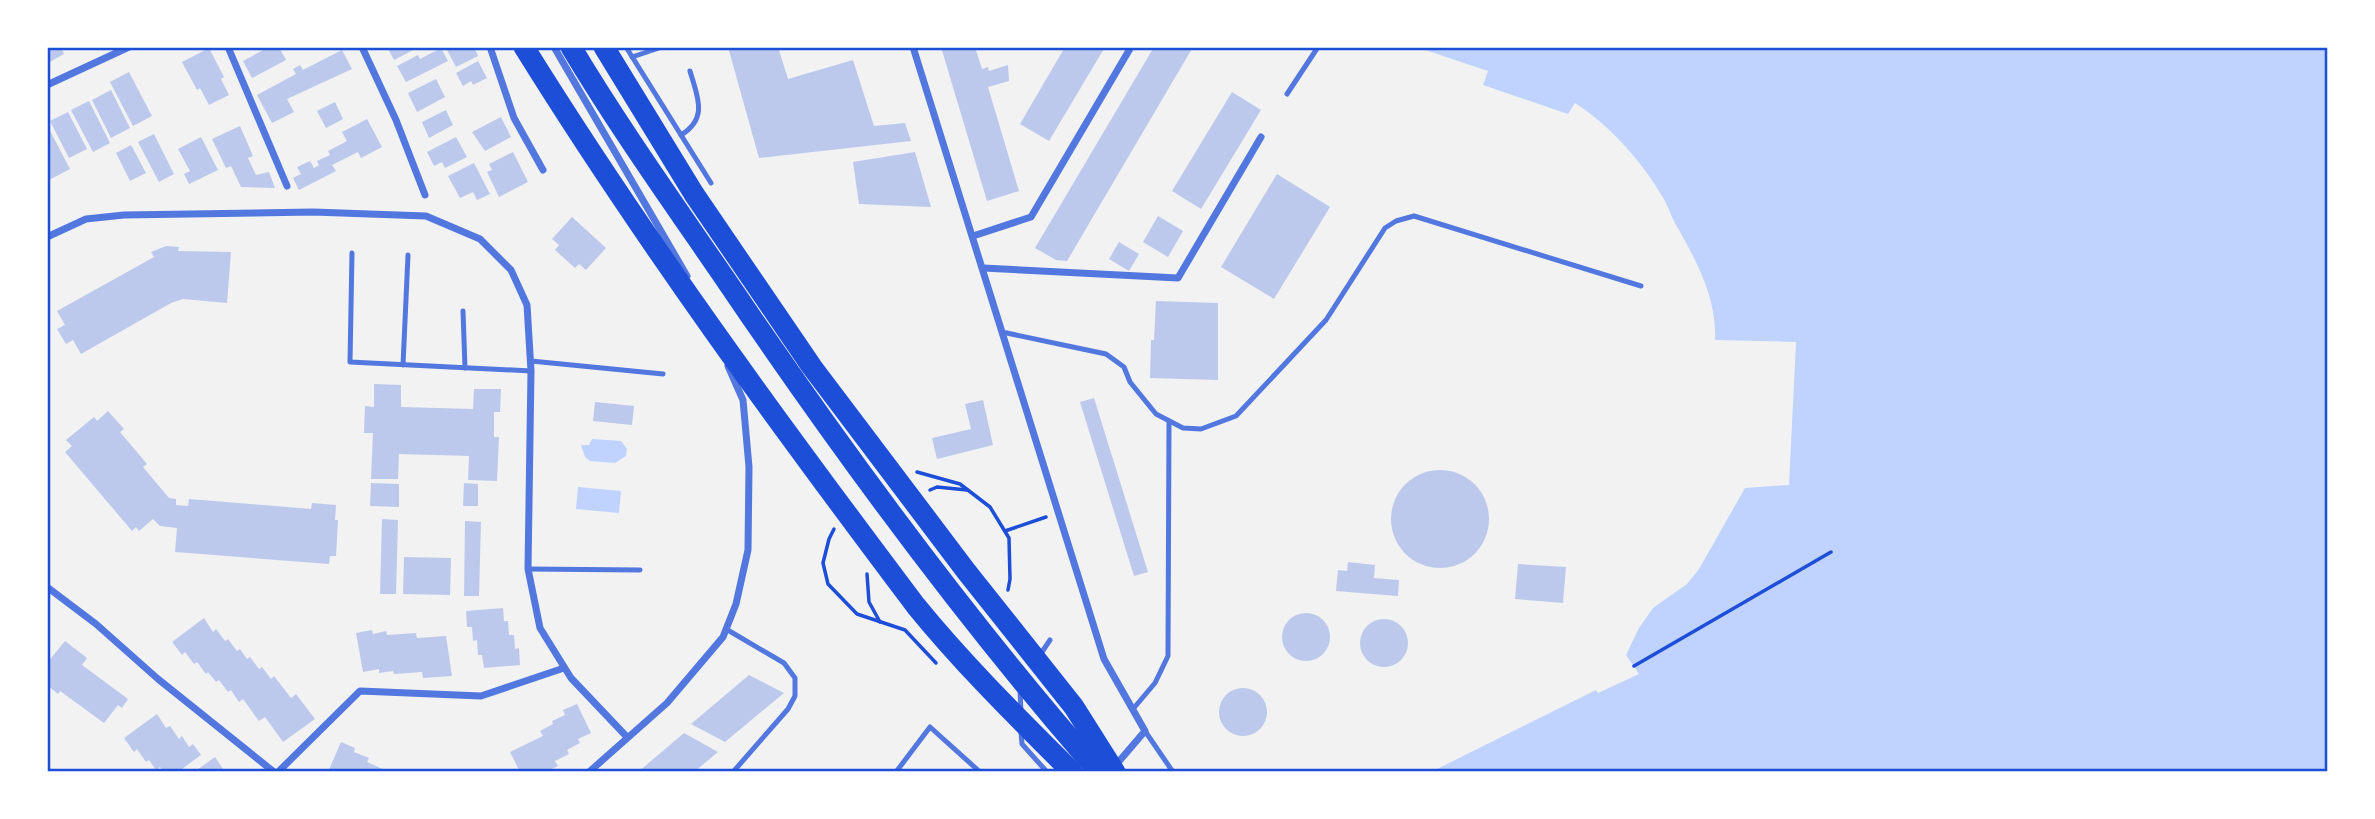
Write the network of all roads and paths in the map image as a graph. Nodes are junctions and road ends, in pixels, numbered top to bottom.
1 (129, 47) edge
2 (228, 47) edge
3 (362, 47) edge
4 (490, 47) edge
5 (524, 47) edge
6 (554, 47) edge
7 (572, 47) edge
8 (662, 47) edge
9 (913, 47) edge
10 (1130, 47) edge
11 (1318, 47) edge
12 (619, 54) edge
13 (690, 71) dead end
14 (47, 85) edge
15 (1287, 94) dead end
16 (681, 135) junction
17 (1262, 137) dead end
18 (542, 170) dead end
19 (711, 183) dead end
20 (287, 186) dead end
21 (425, 195) dead end
22 (973, 236) junction
23 (47, 237) edge
24 (352, 253) dead end
25 (408, 255) dead end
26 (983, 268) junction
27 (1641, 286) dead end
28 (463, 311) dead end
29 (1002, 332) junction
30 (531, 360) junction
31 (403, 365) junction
32 (465, 368) junction
33 (531, 371) junction
34 (663, 374) dead end
35 (1169, 421) junction
36 (1058, 513) junction
37 (1004, 531) dead end
38 (1831, 552) dead end
39 (528, 569) junction
40 (640, 570) dead end
41 (47, 587) edge
42 (726, 629) junction
43 (1050, 640) dead end
44 (1034, 663) dead end
45 (1634, 666) dead end
46 (564, 667) junction
47 (1027, 673) dead end
48 (1133, 709) junction
49 (1145, 731) junction
50 (627, 737) junction
51 (276, 772) edge
52 (589, 772) edge
53 (733, 772) edge
54 (896, 772) edge
55 (980, 772) edge
56 (1047, 772) edge
57 (1072, 772) edge
58 (1099, 772) edge
59 (1109, 772) edge
60 (1115, 772) edge
61 (1173, 772) edge

1 - 14 street
2 - 20 street
3 - 21 street
4 - 18 street
5 - 57 highway
6 - 42 street
7 - 58 highway
8 - 12 lane
9 - 22 street
10 - 22 street
11 - 15 lane
12 - 16 lane
12 - 60 highway
13 - 16 lane
16 - 19 lane
17 - 26 street
22 - 26 street
23 - 30 street
24 - 31 lane
25 - 31 lane
26 - 29 street
27 - 35 lane
28 - 32 lane
29 - 35 lane
29 - 36 street
30 - 33 street
30 - 34 lane
31 - 32 lane
32 - 33 lane
33 - 39 street
35 - 48 lane
36 - 37 path
36 - 48 street
38 - 45 path
39 - 40 lane
39 - 46 street
41 - 51 street
42 - 50 street
42 - 53 lane
43 - 44 lane
46 - 50 street
46 - 51 street
47 - 56 lane
48 - 49 street
49 - 59 street
49 - 61 lane
50 - 52 street
54 - 55 lane

